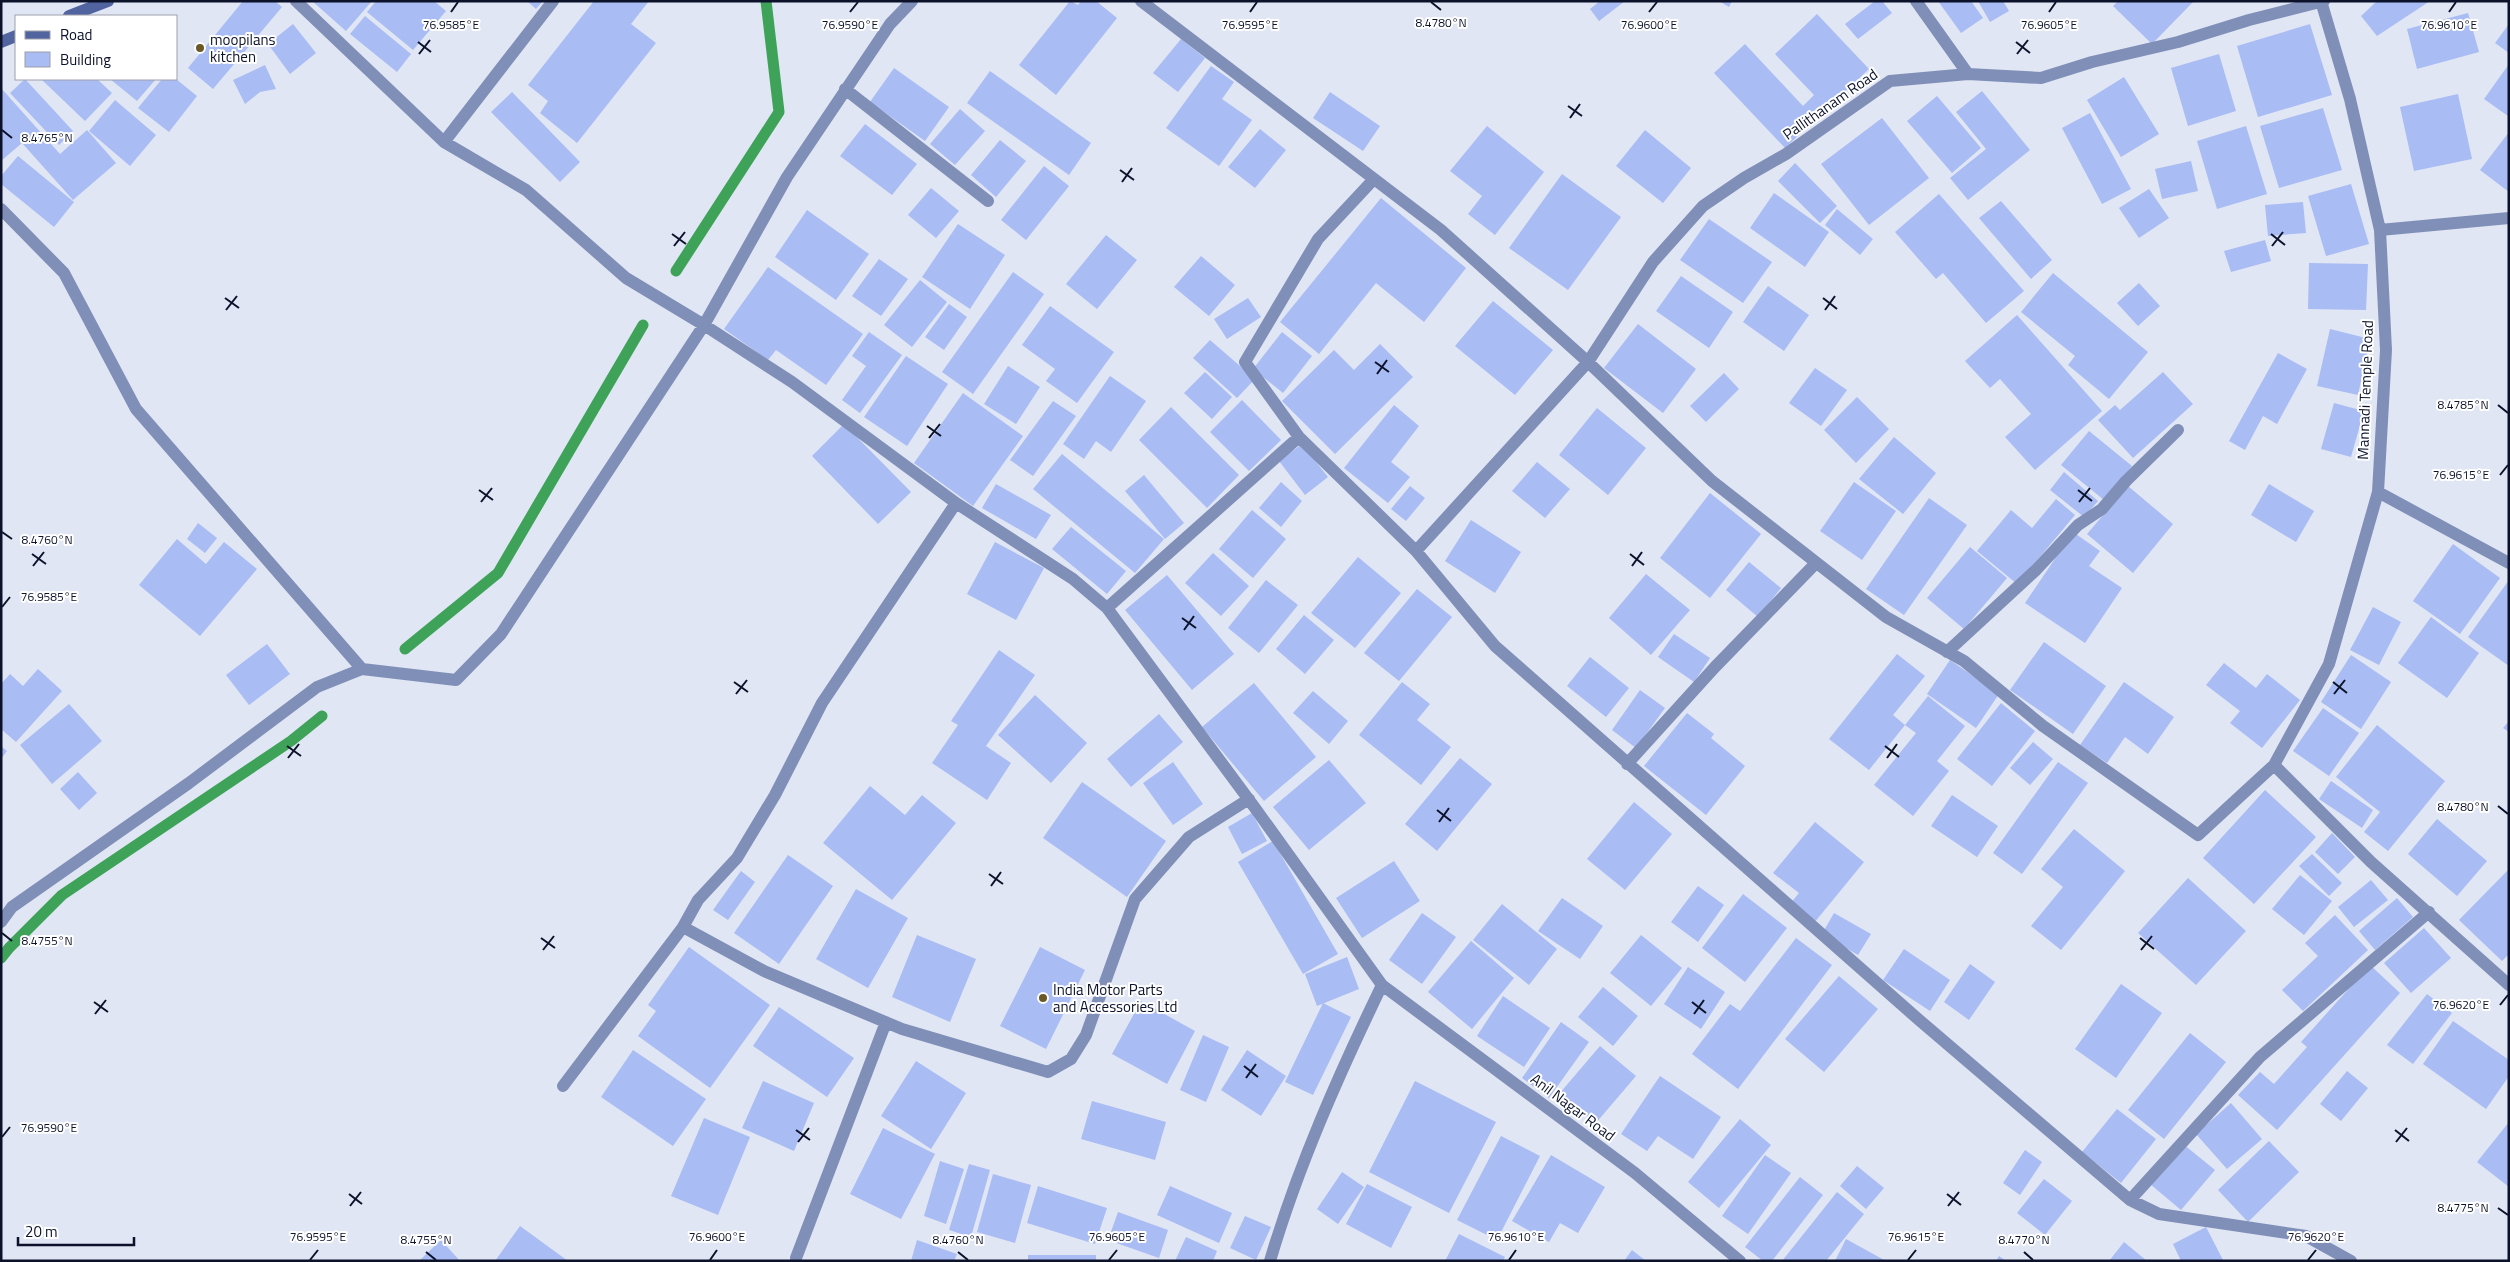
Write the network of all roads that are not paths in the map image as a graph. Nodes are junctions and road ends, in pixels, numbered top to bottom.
1 (108, 1) edge
2 (296, 1) edge
3 (553, 1) edge
4 (912, 1) edge
5 (1141, 1) edge
6 (1916, 1) edge
7 (2322, 2) edge
8 (72, 15) edge
9 (15, 36) edge
10 (1, 42) edge
11 (1968, 74) junction
12 (845, 89) junction
13 (444, 142) junction
14 (1374, 179) junction
15 (988, 201) dead end
16 (1, 209) edge
17 (2509, 218) edge
18 (2380, 230) junction
19 (704, 325) junction
20 (1588, 362) junction
21 (2178, 430) dead end
22 (1299, 437) junction
23 (2378, 492) junction
24 (956, 503) junction
25 (1416, 551) junction
26 (1816, 563) junction
27 (2509, 563) edge
28 (1107, 608) junction
29 (1947, 652) junction
30 (362, 669) junction
31 (1627, 764) junction
32 (2274, 765) junction
33 (1249, 799) junction
34 (2429, 912) junction
35 (1, 922) edge
36 (683, 927) junction
37 (1382, 985) junction
38 (2509, 985) edge
39 (886, 1022) junction
40 (563, 1086) dead end
41 (2130, 1200) junction
42 (796, 1258) dead end
43 (1270, 1261) edge
44 (1740, 1261) edge
45 (2351, 1261) edge

1 - 8 street
2 - 13 street, Anil Nagar Road
3 - 13 street
4 - 12 street
5 - 14 street
6 - 11 street
7 - 11 street, Pallithanam Road
7 - 18 street, Mannadi Temple Road
9 - 10 street
11 - 20 street, Pallithanam Road
12 - 15 street
12 - 19 street
13 - 19 street, Anil Nagar Road
14 - 20 street
14 - 22 street
16 - 30 street
17 - 18 street
18 - 23 street, Mannadi Temple Road
19 - 24 street, Anil Nagar Road
19 - 30 street
20 - 25 street, Pallithanam Road
20 - 26 street
21 - 29 street
22 - 25 street
22 - 28 street
23 - 27 street
23 - 32 street, Mannadi Temple Road
24 - 28 street, Anil Nagar Road
24 - 36 street
25 - 31 street
26 - 29 street
26 - 31 street
28 - 33 street, Anil Nagar Road
29 - 32 street, Mannadi Temple Road
30 - 35 street
31 - 41 street
32 - 34 street
33 - 37 street, Anil Nagar Road
33 - 39 street
34 - 38 street
34 - 41 street
36 - 39 street
36 - 40 street
37 - 43 street
37 - 44 street, Anil Nagar Road
39 - 42 street
41 - 45 street

